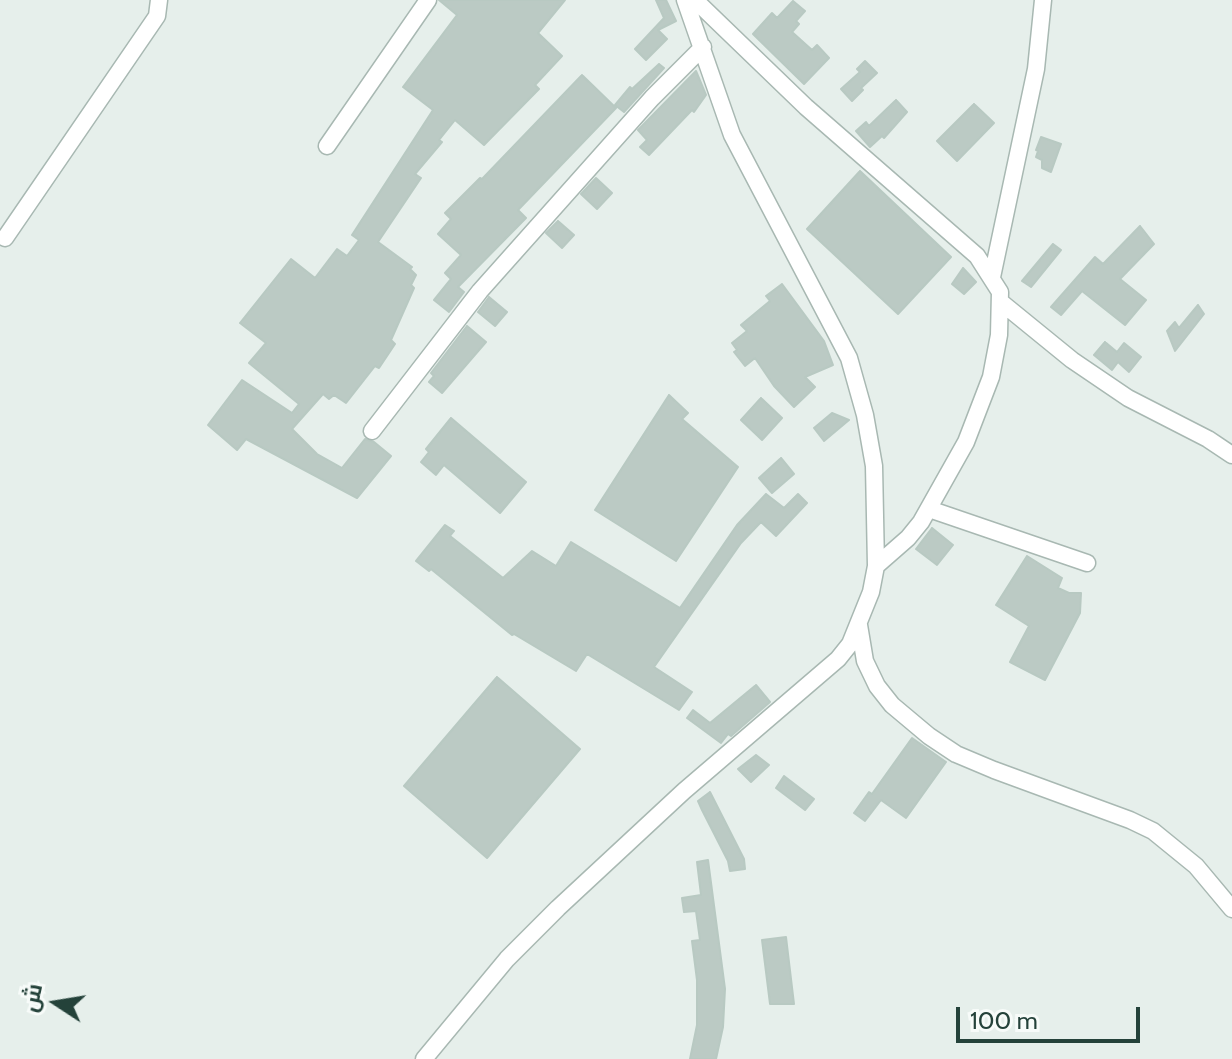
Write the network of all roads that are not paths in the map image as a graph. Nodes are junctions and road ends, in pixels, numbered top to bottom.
1 (159, 0) edge
2 (428, 0) edge
3 (685, 0) edge
4 (695, 0) edge
5 (1043, 0) edge
6 (703, 47) junction
7 (327, 146) dead end
8 (5, 238) dead end
9 (992, 277) junction
10 (1002, 303) junction
11 (372, 431) dead end
12 (1232, 455) edge
13 (929, 509) junction
14 (1087, 563) dead end
15 (876, 566) junction
16 (859, 625) junction
17 (1232, 909) edge
18 (424, 1059) edge

1 - 8 street
2 - 7 street
3 - 6 street
4 - 9 street
5 - 9 street
6 - 11 street
6 - 15 street
9 - 10 street
10 - 12 street
10 - 13 street
13 - 14 street
13 - 15 street
15 - 16 street
16 - 17 street
16 - 18 street

